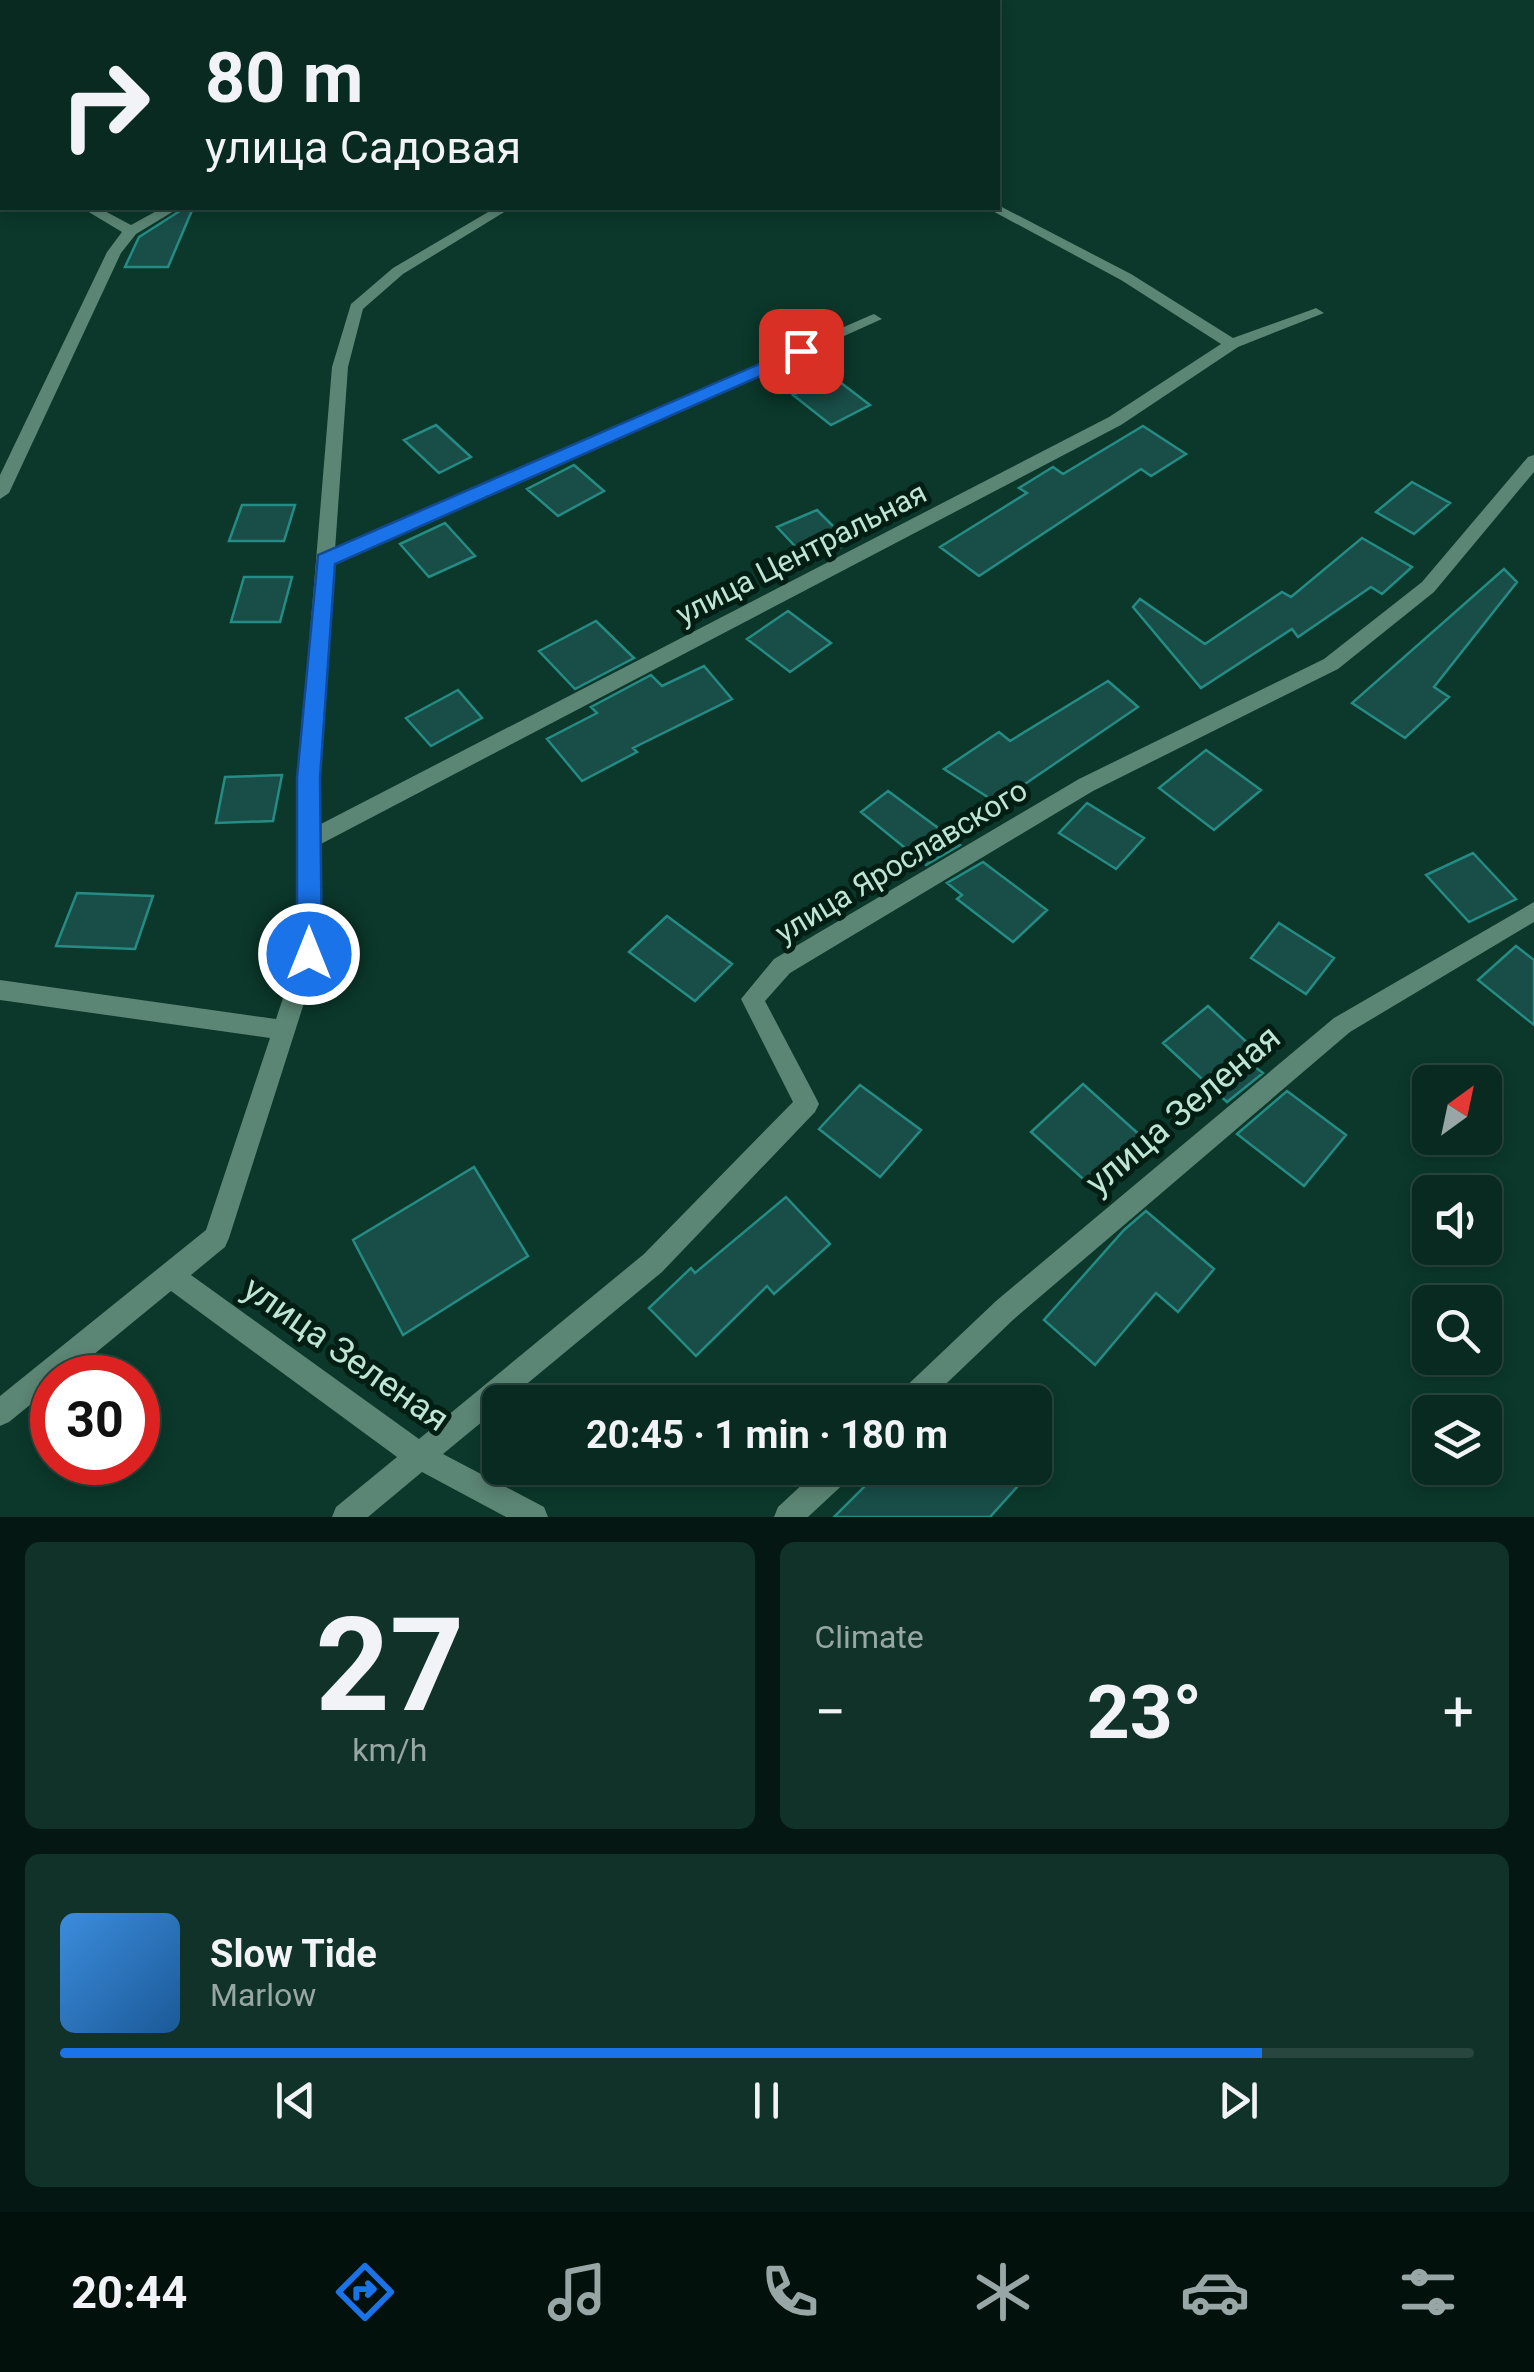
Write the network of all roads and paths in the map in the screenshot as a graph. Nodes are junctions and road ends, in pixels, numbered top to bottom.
1 (92, 210) edge
2 (168, 210) edge
3 (501, 210) edge
4 (998, 210) edge
5 (131, 231) junction
6 (1316, 313) dead end
7 (874, 319) dead end
8 (1232, 344) junction
9 (1534, 461) edge
10 (0, 493) edge
11 (326, 560) junction
12 (309, 840) junction
13 (1534, 911) edge
14 (0, 990) edge
15 (284, 1030) junction
16 (170, 1275) junction
17 (926, 1385) edge
18 (0, 1414) edge
19 (420, 1456) junction
20 (822, 1485) edge
21 (346, 1517) edge
22 (534, 1517) edge
23 (788, 1517) edge

1 - 5 street
2 - 5 street
3 - 11 street
4 - 8 street
5 - 10 street
6 - 8 street, улица Центральная
7 - 11 street
8 - 12 street, улица Центральная
9 - 19 street, улица Ярославского
11 - 12 street
12 - 15 street
13 - 17 street, улица Зеленая
14 - 15 street
15 - 16 street
16 - 18 street
16 - 19 street, улица Зеленая
19 - 21 street, улица Ярославского
19 - 22 street, улица Зеленая
20 - 23 street

